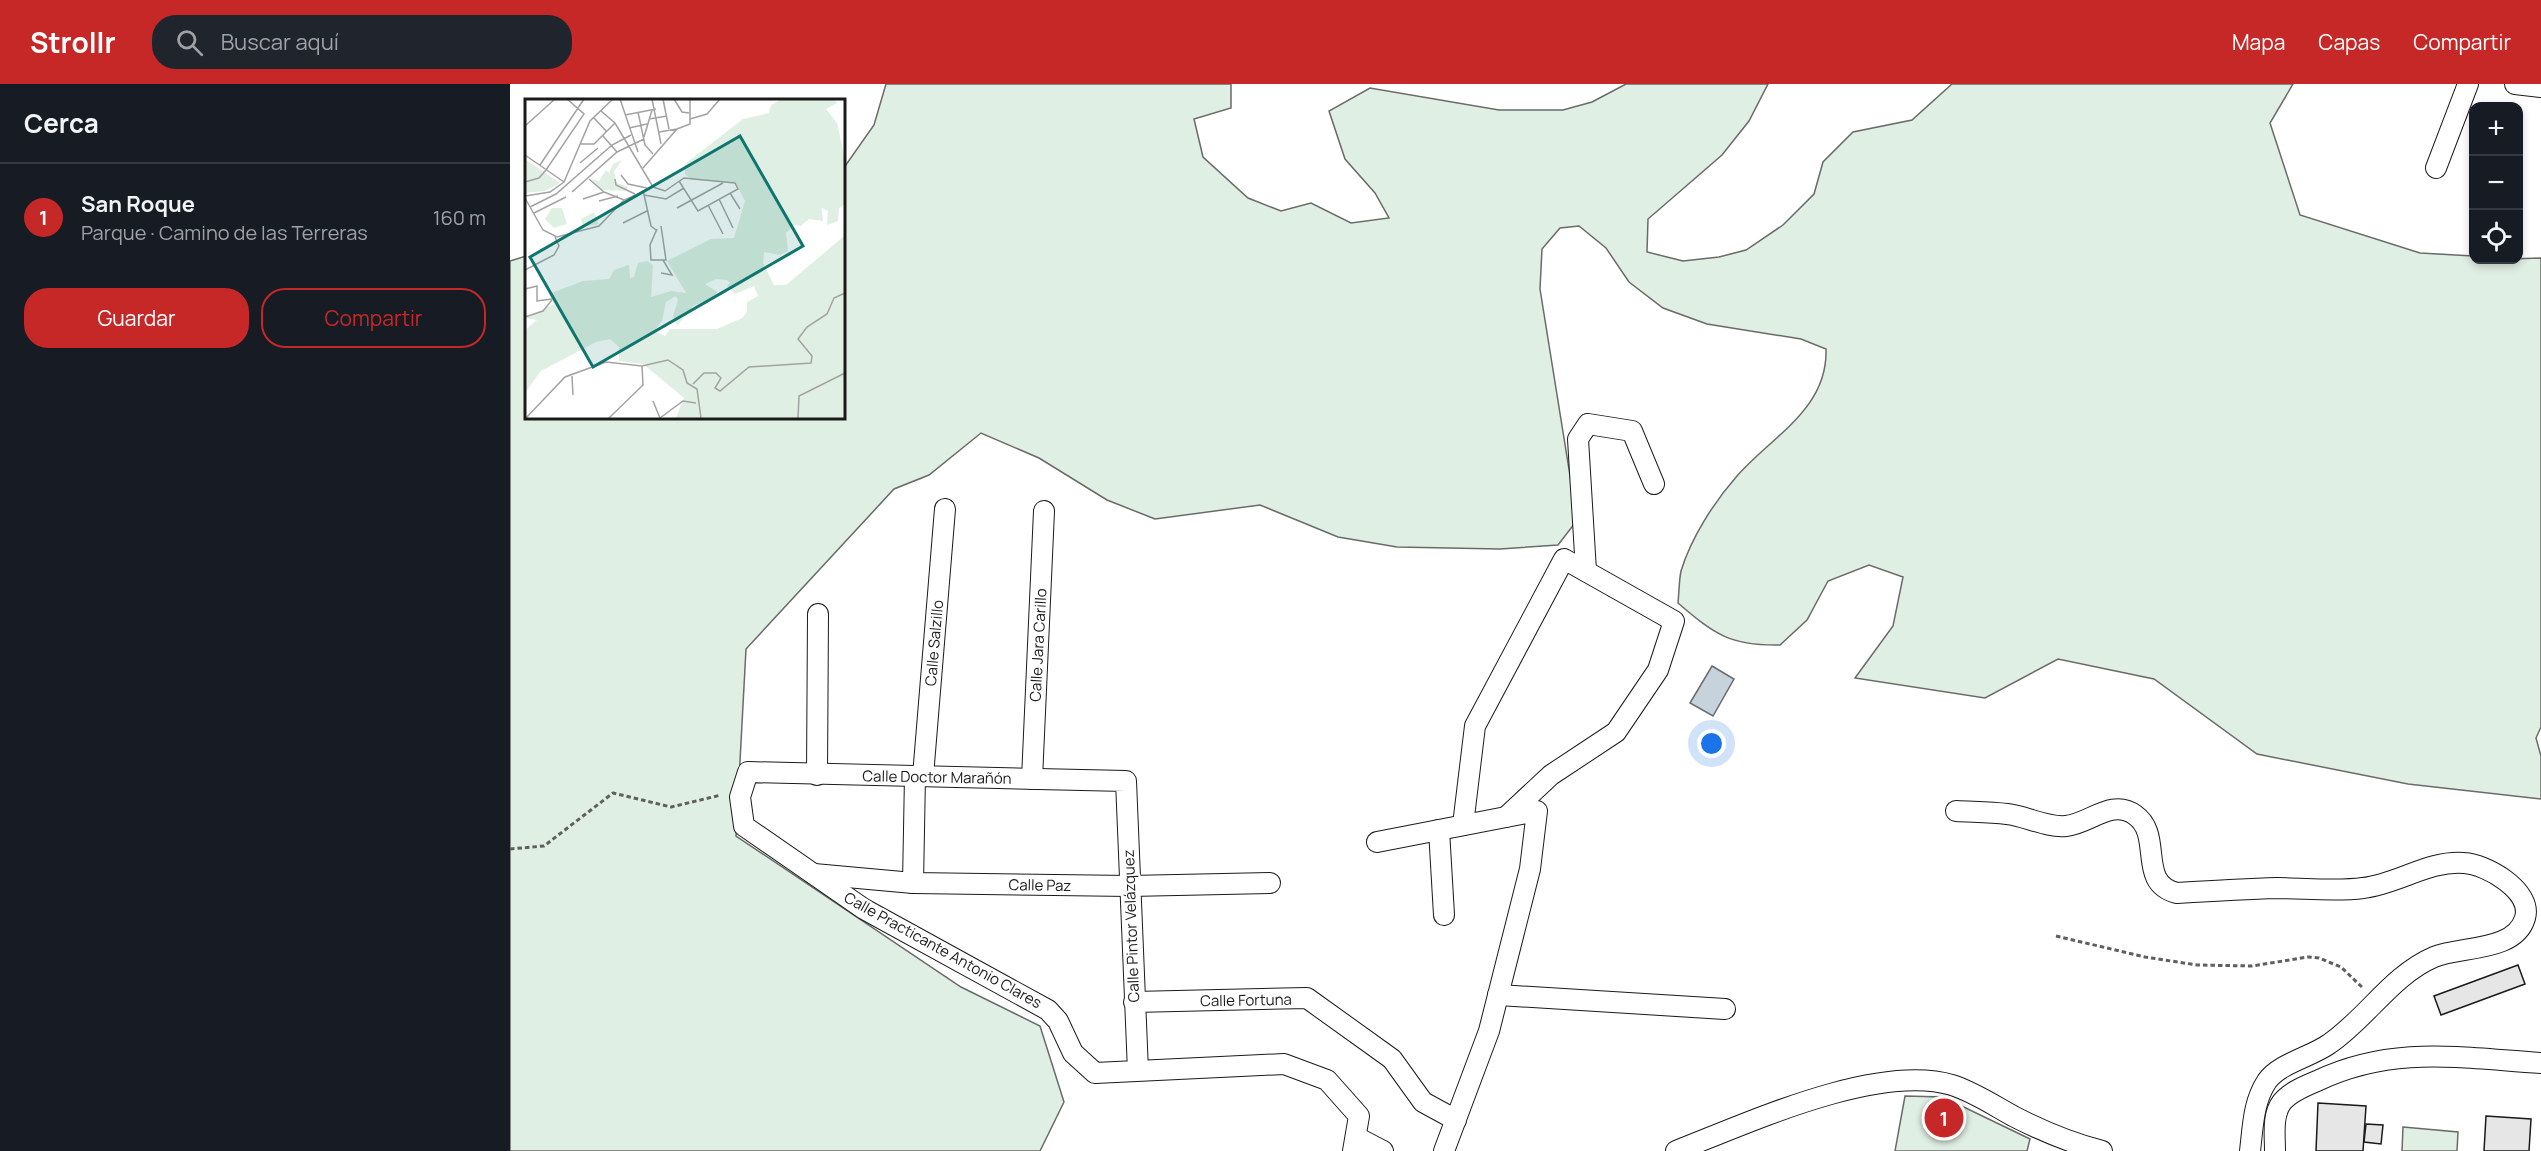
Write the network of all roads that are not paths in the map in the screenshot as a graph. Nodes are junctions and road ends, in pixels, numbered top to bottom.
1 (2468, 84) edge
2 (2515, 84) edge
3 (2541, 87) edge
4 (2436, 168) dead end
5 (1654, 484) dead end
6 (945, 509) dead end
7 (1044, 510) dead end
8 (1586, 571) junction
9 (818, 614) dead end
10 (748, 772) joint
11 (817, 775) junction
12 (919, 776) junction
13 (1032, 779) junction
14 (1126, 781) joint
15 (1956, 811) dead end
16 (1506, 817) junction
17 (1463, 825) junction
18 (1439, 830) junction
19 (1377, 842) dead end
20 (812, 873) junction
21 (914, 883) junction
22 (1270, 883) dead end
23 (1130, 886) junction
24 (1444, 915) dead end
25 (1498, 995) junction
26 (1134, 1002) junction
27 (1725, 1009) dead end
28 (2541, 1063) edge
29 (1138, 1071) junction
30 (1456, 1120) junction
31 (1354, 1144) edge
32 (1383, 1151) edge
33 (1444, 1151) edge
34 (1676, 1151) edge
35 (2102, 1151) edge
36 (2250, 1151) edge
37 (2275, 1151) edge

1 - 4 street
2 - 3 street
5 - 8 street
6 - 12 street, Calle Salzillo
7 - 13 street, Calle Jara Carillo
8 - 16 street
8 - 17 street
9 - 11 street
10 - 11 street, Calle Doctor Marañón
10 - 20 street, Calle Practicante Antonio Clares
11 - 12 street, Calle Doctor Marañón
12 - 13 street, Calle Doctor Marañón
12 - 21 street, Calle Salzillo
13 - 14 street, Calle Doctor Marañón
14 - 23 street, Calle Pintor Velázquez
15 - 36 street
16 - 17 street
16 - 25 street
17 - 18 street
18 - 19 street
18 - 24 street
20 - 21 street, Calle Paz
20 - 29 street, Calle Practicante Antonio Clares
21 - 23 street, Calle Paz
22 - 23 street, Calle Paz
23 - 26 street, Calle Pintor Velázquez
25 - 27 street
25 - 30 street
26 - 29 street, Calle Pintor Velázquez
26 - 30 street, Calle Fortuna
28 - 37 street
29 - 31 street, Calle Practicante Antonio Clares
30 - 33 street
31 - 32 street
34 - 35 street

